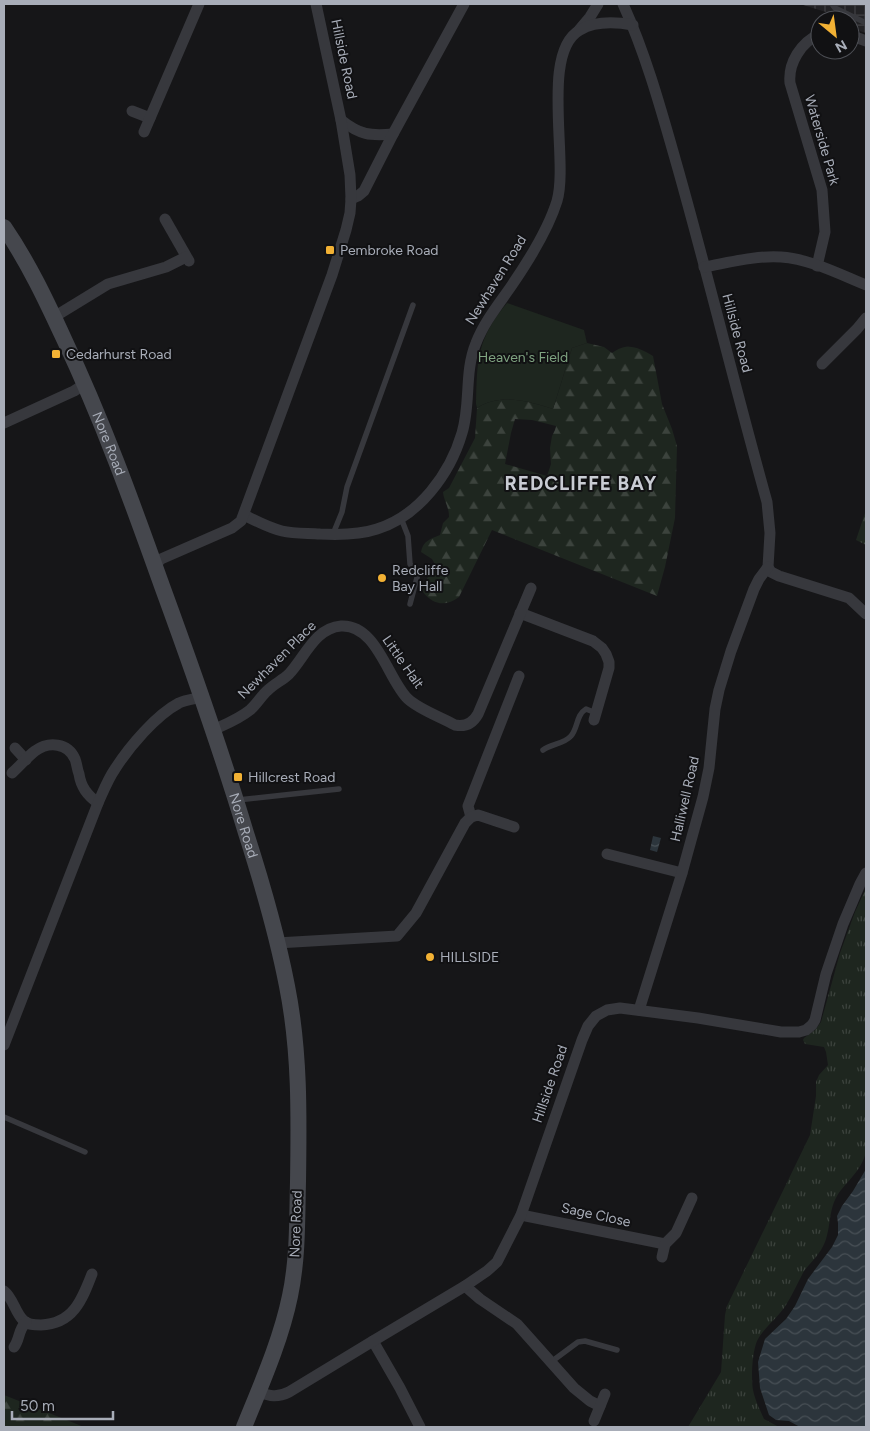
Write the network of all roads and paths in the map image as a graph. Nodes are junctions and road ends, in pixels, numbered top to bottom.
1 (200, 4) edge
2 (316, 4) edge
3 (464, 4) edge
4 (598, 4) edge
5 (623, 4) edge
6 (832, 4) edge
7 (866, 23) edge
8 (633, 25) junction
9 (579, 30) junction
10 (810, 40) edge
11 (132, 111) dead end
12 (150, 118) junction
13 (342, 120) junction
14 (144, 132) dead end
15 (393, 134) junction
16 (352, 199) junction
17 (165, 219) dead end
18 (4, 227) edge
19 (817, 266) junction
20 (704, 267) junction
21 (866, 285) edge
22 (413, 305) dead end
23 (54, 317) junction
24 (866, 318) edge
25 (823, 347) dead end
26 (832, 354) junction
27 (822, 364) dead end
28 (85, 384) junction
29 (4, 423) edge
30 (244, 515) junction
31 (401, 518) junction
32 (333, 535) junction
33 (155, 565) junction
34 (768, 567) junction
35 (531, 588) dead end
36 (410, 604) dead end
37 (520, 613) junction
38 (866, 614) edge
39 (337, 627) joint
40 (519, 676) dead end
41 (202, 697) junction
42 (599, 712) joint
43 (213, 730) junction
44 (15, 748) dead end
45 (543, 750) dead end
46 (26, 760) junction
47 (12, 773) dead end
48 (339, 789) dead end
49 (236, 801) junction
50 (98, 803) junction
51 (471, 816) junction
52 (514, 827) dead end
53 (607, 854) dead end
54 (866, 873) edge
55 (682, 874) junction
56 (277, 943) junction
57 (639, 1010) junction
58 (4, 1045) edge
59 (4, 1117) edge
60 (85, 1152) dead end
61 (692, 1198) dead end
62 (521, 1215) junction
63 (665, 1244) junction
64 (662, 1257) dead end
65 (92, 1274) dead end
66 (465, 1286) junction
67 (4, 1291) edge
68 (26, 1322) junction
69 (373, 1340) junction
70 (14, 1347) dead end
71 (617, 1350) dead end
72 (550, 1362) junction
73 (258, 1392) junction
74 (605, 1394) dead end
75 (600, 1406) junction
76 (594, 1421) dead end
77 (244, 1427) edge
78 (420, 1427) edge

1 - 12 street
2 - 13 street, Hillside Road
3 - 15 street
4 - 9 street, Newhaven Road
5 - 8 street, Hillside Road
6 - 7 lane
8 - 9 street
8 - 20 street, Hillside Road
9 - 31 street, Newhaven Road
10 - 19 street, Waterside Park
11 - 12 street
12 - 14 street
13 - 15 street, Hillside Road
13 - 16 street, Hillside Road
15 - 16 street
16 - 30 street
17 - 23 street
18 - 23 street, Nore Road
19 - 20 street
19 - 21 street
20 - 34 street, Hillside Road
22 - 32 lane
23 - 28 street, Nore Road
24 - 26 street
25 - 26 street
26 - 27 street
28 - 29 street
28 - 33 street, Nore Road
30 - 32 street, Newhaven Road
30 - 33 street
31 - 32 street, Newhaven Road
31 - 36 lane
33 - 41 street, Nore Road
34 - 38 street
34 - 55 street, Halliwell Road
35 - 37 street, Little Halt
37 - 39 street, Little Halt
37 - 42 street
39 - 43 street, Newhaven Place
40 - 51 street
41 - 43 street, Nore Road
41 - 50 street
42 - 45 lane
43 - 49 street, Nore Road
44 - 46 street
46 - 47 street
46 - 50 street
48 - 49 lane
49 - 56 street, Nore Road
50 - 58 street
51 - 52 street
51 - 56 street
53 - 55 street
54 - 57 street, Hillside Road
55 - 57 street, Halliwell Road
56 - 73 street, Nore Road
57 - 62 street, Hillside Road
59 - 60 lane
61 - 63 street
62 - 63 street, Sage Close
62 - 66 street, Hillside Road
63 - 64 street
65 - 68 street
66 - 69 street, Hillside Road
66 - 72 street
67 - 68 street
68 - 70 street
69 - 73 street, Hillside Road
69 - 78 street
71 - 72 lane
72 - 75 street
73 - 77 street, Nore Road
74 - 75 street
75 - 76 street

